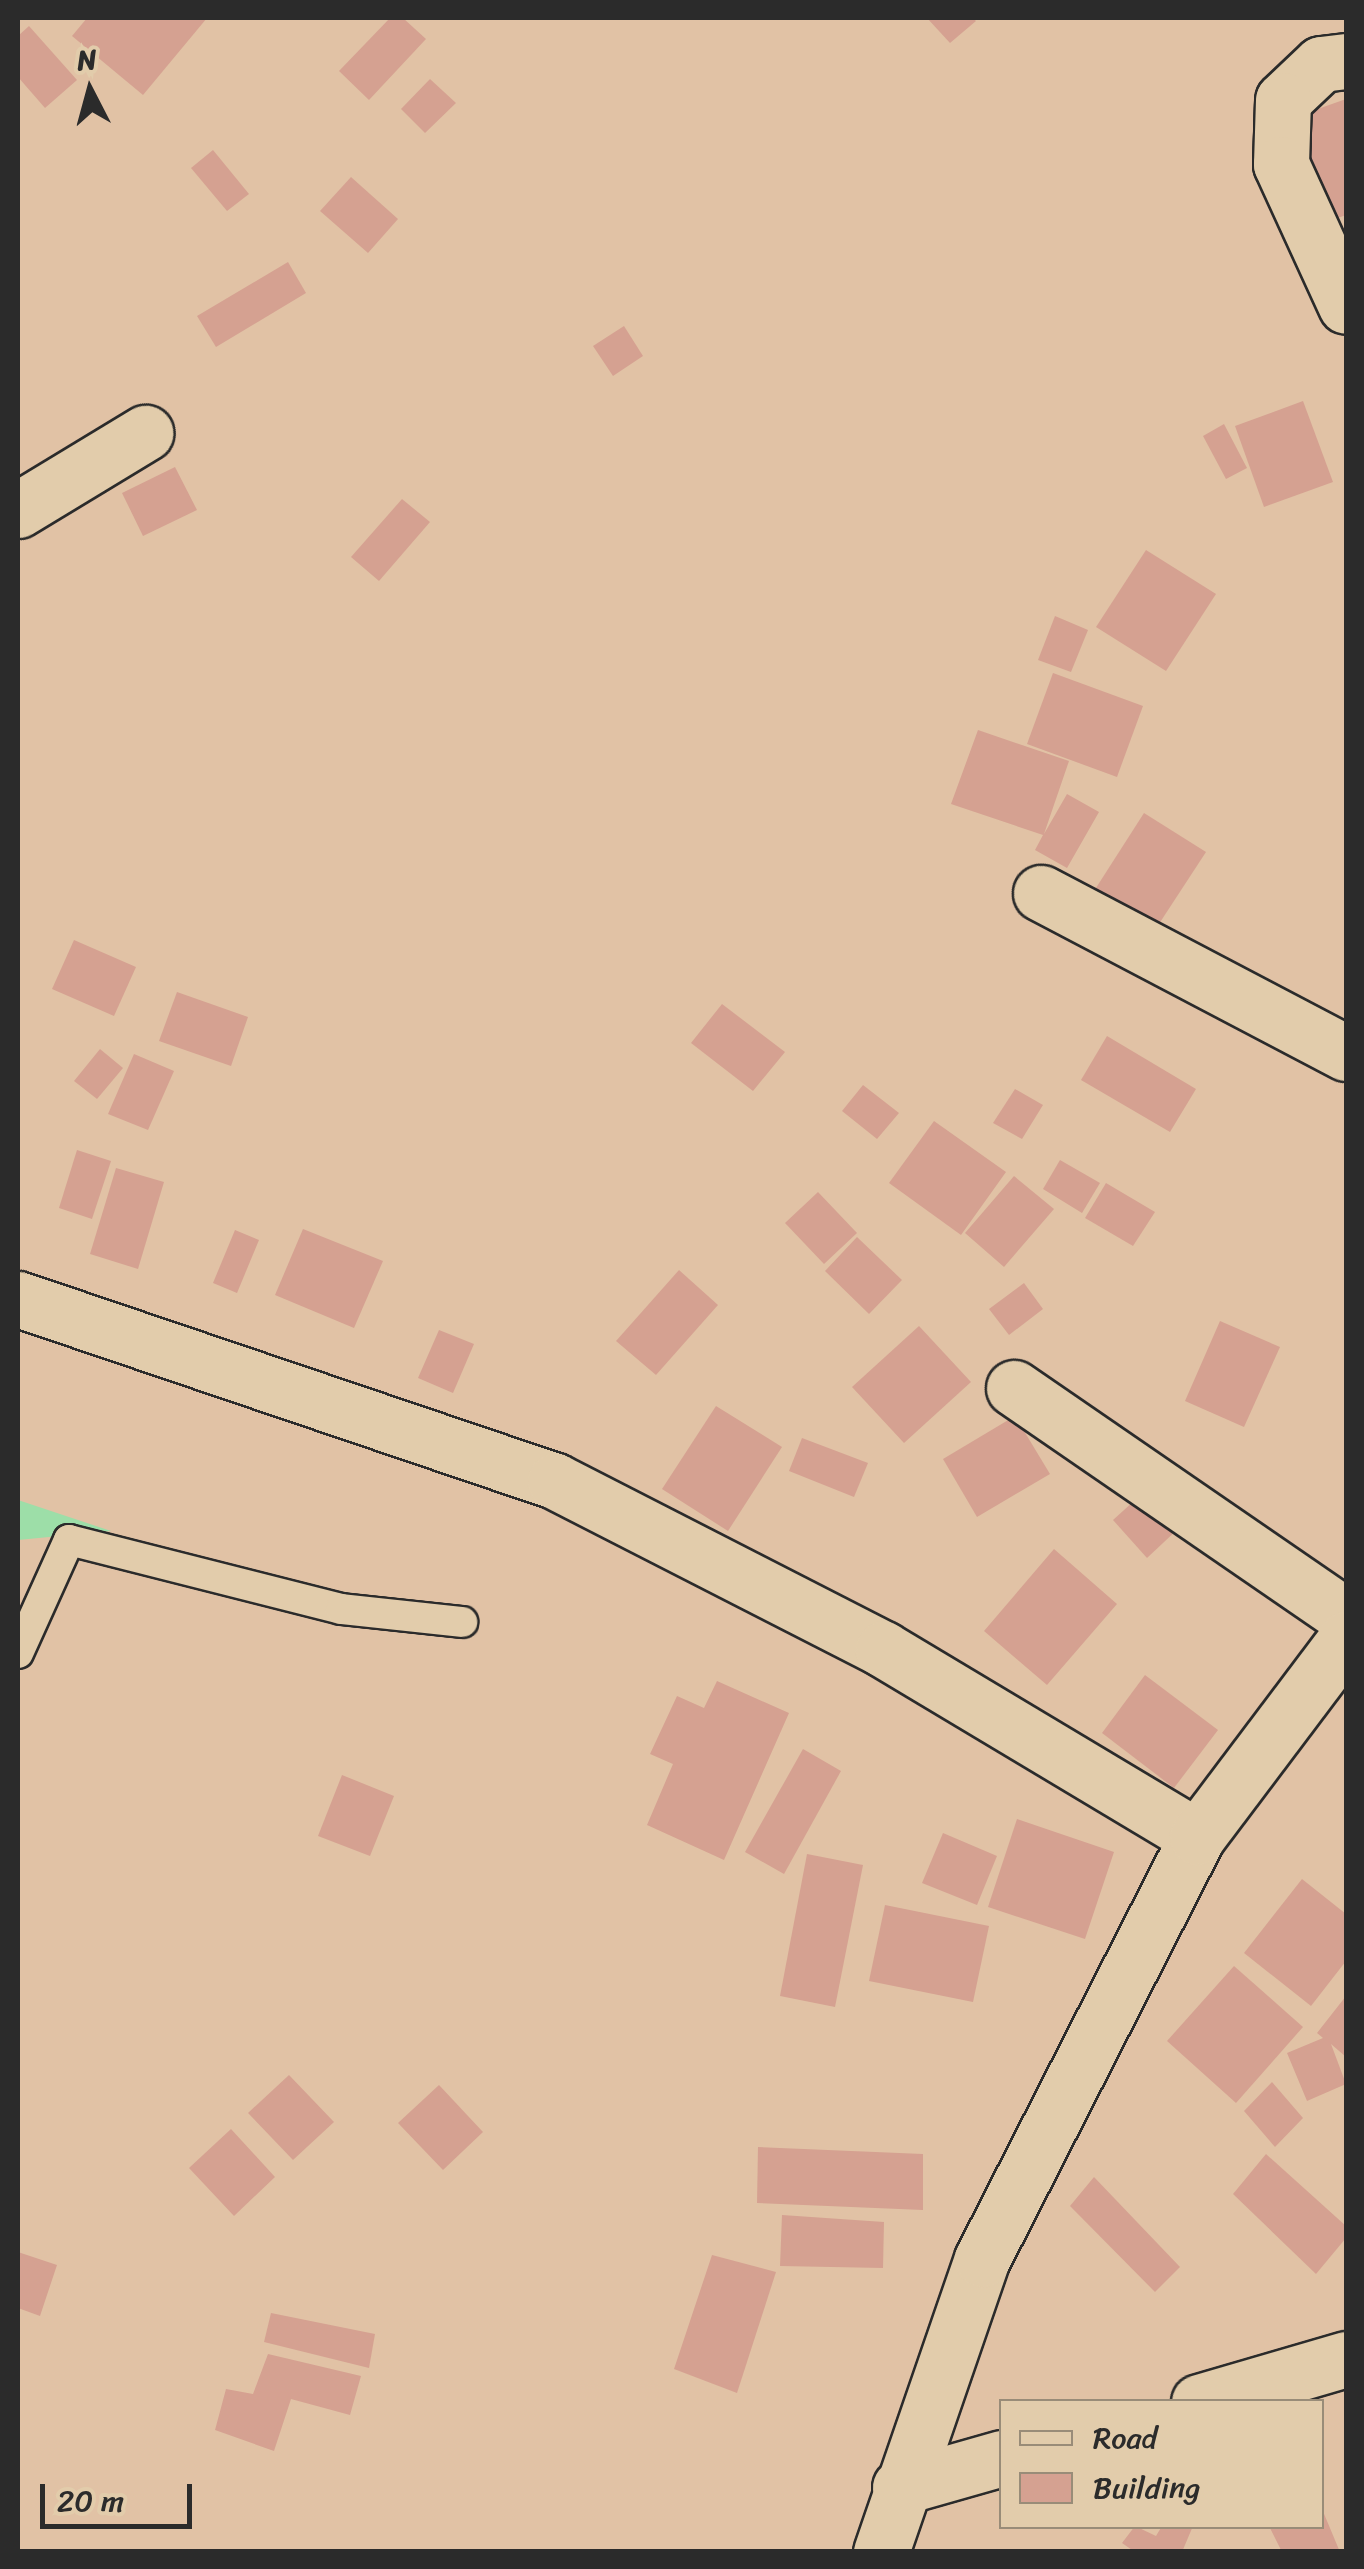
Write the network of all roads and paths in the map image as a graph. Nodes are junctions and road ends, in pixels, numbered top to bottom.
1 (1346, 61) edge
2 (1346, 306) edge
3 (146, 433) dead end
4 (18, 510) edge
5 (1041, 894) dead end
6 (1346, 1053) edge
7 (18, 1298) edge
8 (1014, 1388) dead end
9 (1346, 1616) edge
10 (462, 1622) dead end
11 (1346, 1639) edge
12 (18, 1653) edge
13 (1197, 1837) junction
14 (1346, 2360) edge
15 (1210, 2399) edge
16 (999, 2459) edge
17 (900, 2487) junction
18 (882, 2552) edge

1 - 2 street
3 - 4 street
5 - 6 street
7 - 13 street
8 - 9 street
10 - 12 lane
11 - 13 street
13 - 17 street
14 - 15 street
16 - 17 street
17 - 18 street

